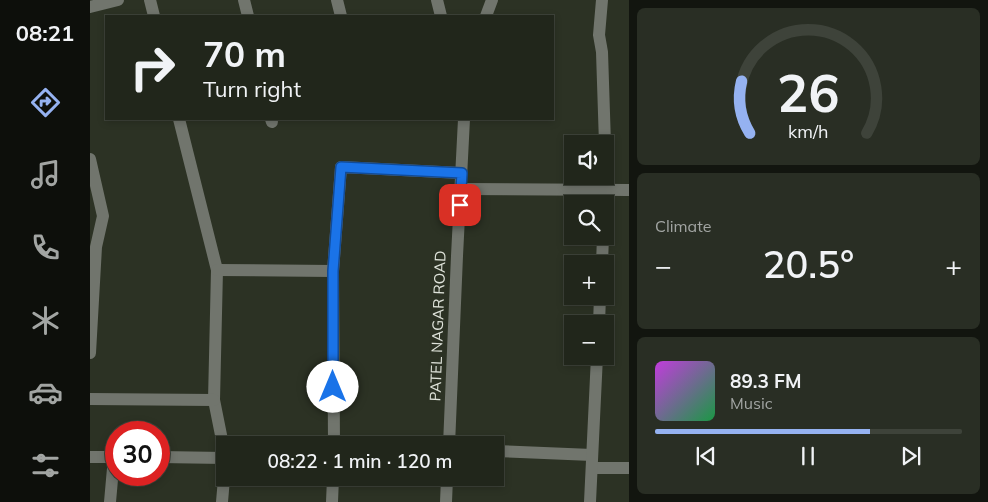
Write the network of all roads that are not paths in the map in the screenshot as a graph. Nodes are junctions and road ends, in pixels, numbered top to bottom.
1 (118, 0) edge
2 (150, 0) edge
3 (244, 0) edge
4 (337, 0) edge
5 (437, 0) edge
6 (492, 0) edge
7 (602, 0) edge
8 (90, 7) edge
9 (154, 15) edge
10 (248, 15) edge
11 (341, 15) edge
12 (441, 15) edge
13 (486, 15) edge
14 (179, 120) edge
15 (464, 120) edge
16 (605, 135) edge
17 (90, 158) edge
18 (462, 173) junction
19 (606, 185) edge
20 (461, 188) junction
21 (606, 189) junction
22 (629, 190) edge
23 (606, 195) edge
24 (217, 270) junction
25 (333, 271) junction
26 (90, 353) edge
27 (597, 365) edge
28 (90, 399) edge
29 (214, 400) junction
30 (221, 436) edge
31 (334, 436) edge
32 (449, 436) edge
33 (504, 451) edge
34 (592, 454) junction
35 (216, 456) edge
36 (90, 457) edge
37 (105, 457) edge
38 (170, 458) edge
39 (592, 468) junction
40 (629, 468) edge
41 (112, 486) edge
42 (223, 486) edge
43 (333, 486) edge
44 (447, 486) edge
45 (110, 502) edge
46 (222, 502) edge
47 (332, 502) edge
48 (446, 502) edge
49 (590, 502) edge

1 - 8 street
2 - 9 street
3 - 10 street
4 - 11 street
5 - 12 street
6 - 13 street
7 - 16 street
14 - 24 street
15 - 18 street, PATEL NAGAR ROAD
17 - 26 street
18 - 20 street, PATEL NAGAR ROAD
18 - 25 street
19 - 21 street
20 - 21 street
20 - 32 street, PATEL NAGAR ROAD
21 - 22 street
21 - 23 street
24 - 25 street
24 - 29 street
25 - 31 street
27 - 34 street
28 - 29 street
29 - 30 street
33 - 34 street
34 - 39 street
35 - 38 street
36 - 37 street
39 - 40 street
39 - 49 street
41 - 45 street
42 - 46 street
43 - 47 street
44 - 48 street

